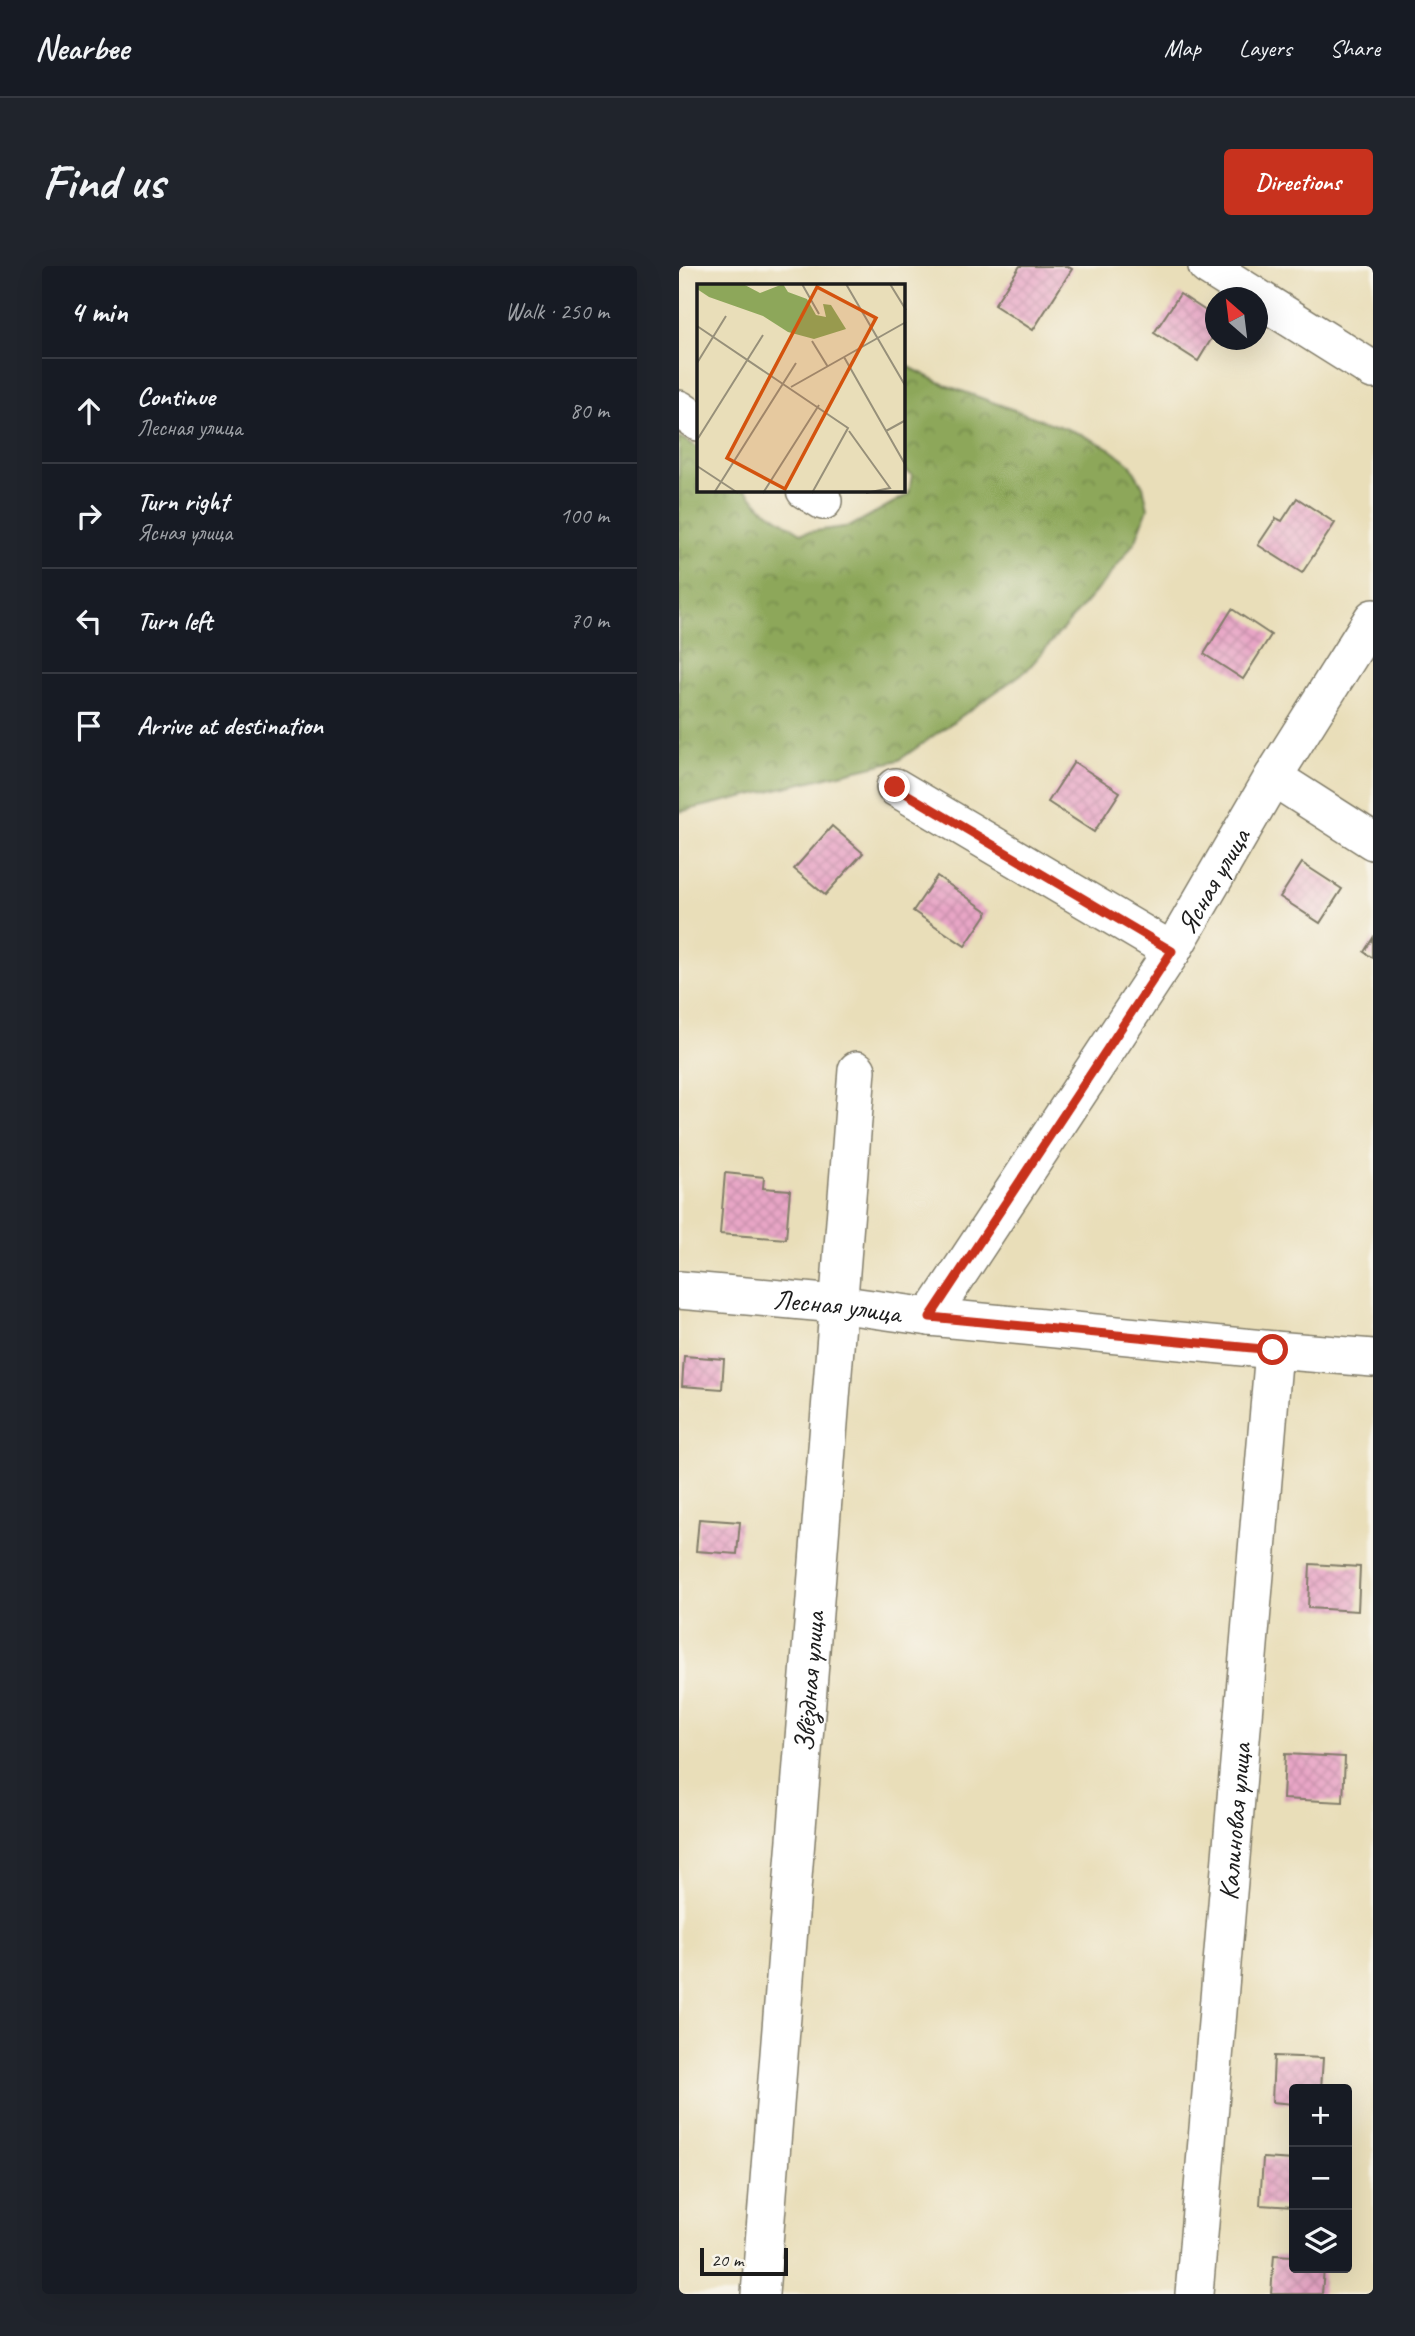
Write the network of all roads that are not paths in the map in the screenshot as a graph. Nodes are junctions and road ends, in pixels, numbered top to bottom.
1 (1207, 266) edge
2 (1373, 370) edge
3 (679, 410) edge
4 (697, 421) edge
5 (1373, 618) edge
6 (1273, 777) junction
7 (895, 787) dead end
8 (1373, 841) edge
9 (1172, 951) junction
10 (857, 1070) dead end
11 (679, 1290) edge
12 (837, 1304) junction
13 (930, 1317) junction
14 (1273, 1350) junction
15 (1373, 1358) edge
16 (760, 2294) edge
17 (1194, 2294) edge

1 - 2 street
3 - 4 street
5 - 6 street, Ясная улица
6 - 8 street
6 - 9 street, Ясная улица
7 - 9 street
9 - 13 street, Ясная улица
10 - 12 street, Звёздная улица
11 - 12 street, Лесная улица
12 - 13 street, Лесная улица
12 - 16 street, Звёздная улица
13 - 14 street, Лесная улица
14 - 15 street, Лесная улица
14 - 17 street, Калиновая улица

